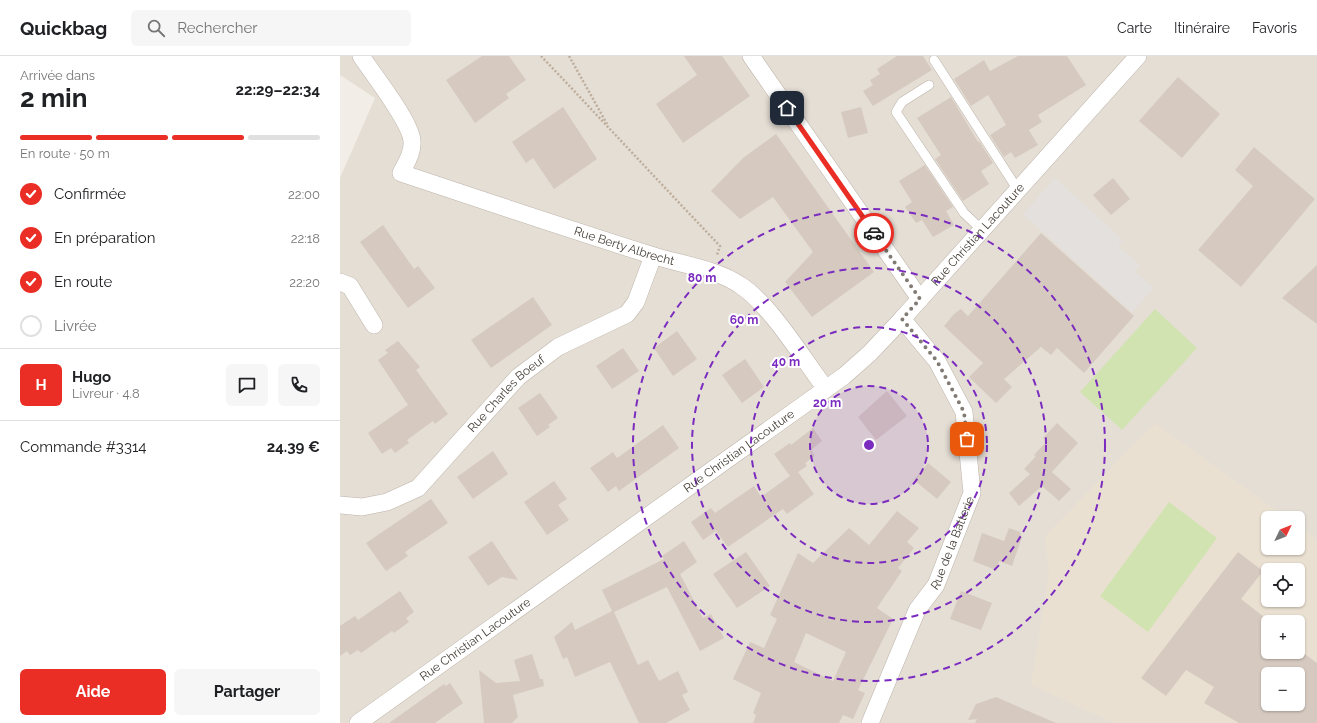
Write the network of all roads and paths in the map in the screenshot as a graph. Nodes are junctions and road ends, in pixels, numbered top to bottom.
1 (361, 56) edge
2 (541, 56) edge
3 (569, 56) edge
4 (751, 56) edge
5 (1138, 56) edge
6 (934, 60) dead end
7 (929, 85) dead end
8 (609, 127) junction
9 (1018, 190) junction
10 (982, 230) junction
11 (653, 256) junction
12 (711, 272) junction
13 (340, 282) edge
14 (920, 299) junction
15 (902, 319) junction
16 (374, 325) dead end
17 (826, 390) junction
18 (340, 505) edge
19 (358, 723) edge
20 (870, 723) edge

1 - 11 street, Rue Berty Albrecht
2 - 8 path
3 - 8 path
4 - 14 street
5 - 9 street, Rue Christian Lacouture
6 - 9 lane
7 - 10 lane
8 - 12 path
9 - 10 street, Rue Christian Lacouture
10 - 14 street, Rue Christian Lacouture
11 - 12 street, Rue Berty Albrecht
11 - 18 street, Rue Charles Boeuf
12 - 17 street, Rue Berty Albrecht
13 - 16 street
14 - 15 street, Rue Christian Lacouture
15 - 17 street, Rue Christian Lacouture
15 - 20 street, Rue de la Batterie
17 - 19 street, Rue Christian Lacouture

